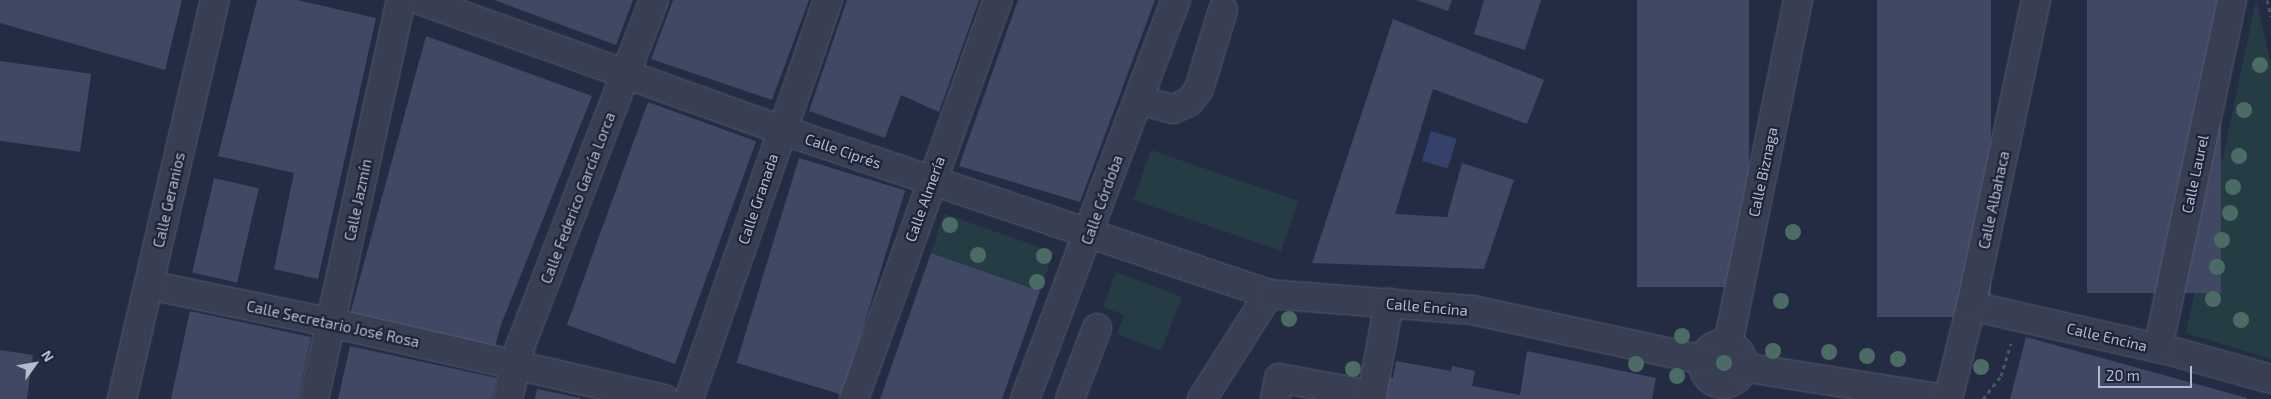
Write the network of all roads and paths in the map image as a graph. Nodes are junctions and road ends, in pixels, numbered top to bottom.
1 (215, 0) edge
2 (402, 0) edge
3 (420, 0) edge
4 (654, 0) edge
5 (828, 0) edge
6 (998, 0) edge
7 (1176, 0) edge
8 (1798, 0) edge
9 (2036, 0) edge
10 (2232, 0) edge
11 (2268, 0) edge
12 (1223, 10) dead end
13 (2271, 17) edge
14 (626, 74) junction
15 (1139, 100) junction
16 (782, 130) junction
17 (932, 182) junction
18 (1090, 233) junction
19 (149, 285) junction
20 (1269, 294) junction
21 (1389, 304) junction
22 (1972, 306) junction
23 (332, 322) junction
24 (1097, 328) dead end
25 (1728, 344) junction
26 (2158, 348) junction
27 (1704, 360) junction
28 (516, 366) junction
29 (1743, 367) junction
30 (2271, 379) edge
31 (1717, 391) edge
32 (122, 399) edge
33 (314, 399) edge
34 (508, 399) edge
35 (664, 399) edge
36 (689, 399) edge
37 (854, 399) edge
38 (1025, 399) edge
39 (1070, 399) edge
40 (1202, 399) edge
41 (1275, 399) edge
42 (1946, 399) edge

1 - 19 street, Calle Geranios
2 - 23 street, Calle Jazmín
3 - 14 street, Calle Ciprés
4 - 14 street, Calle Federico García Lorca
5 - 16 street, Calle Granada
6 - 17 street, Calle Almería
7 - 15 street, Calle Córdoba
8 - 25 street, Calle Biznaga
9 - 22 street, Calle Albahaca
10 - 26 street, Calle Laurel
11 - 13 path
12 - 15 street
14 - 16 street, Calle Ciprés
14 - 28 street, Calle Federico García Lorca
15 - 18 street, Calle Córdoba
16 - 17 street, Calle Ciprés
16 - 36 street, Calle Granada
17 - 18 street, Calle Ciprés
17 - 37 street, Calle Almería
18 - 20 street, Calle Ciprés
18 - 38 street, Calle Córdoba
19 - 23 street, Calle Secretario José Rosa
19 - 32 street, Calle Geranios
20 - 21 street, Calle Encina
20 - 40 street
21 - 27 street, Calle Encina
21 - 41 street
22 - 26 street, Calle Encina
22 - 42 street, Calle Albahaca
23 - 28 street, Calle Secretario José Rosa
23 - 33 street, Calle Jazmín
24 - 39 street
25 - 27 street
25 - 29 street
26 - 30 street, Calle Encina
27 - 31 street
28 - 34 street, Calle Federico García Lorca
28 - 35 street
29 - 31 street
29 - 42 street

